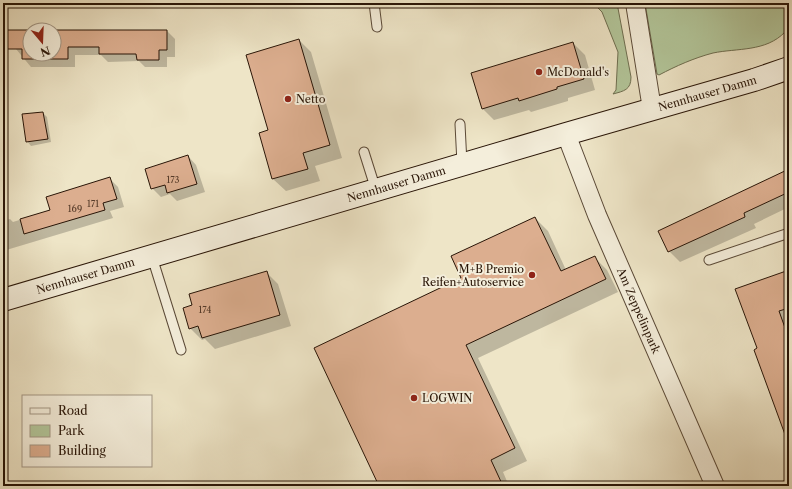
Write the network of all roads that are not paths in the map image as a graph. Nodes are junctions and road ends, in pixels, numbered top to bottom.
1 (374, 3) edge
2 (635, 3) edge
3 (377, 27) dead end
4 (789, 68) edge
5 (652, 109) junction
6 (460, 124) dead end
7 (566, 134) junction
8 (364, 152) dead end
9 (462, 164) junction
10 (376, 190) junction
11 (789, 233) edge
12 (152, 257) junction
13 (709, 260) dead end
14 (3, 300) edge
15 (182, 350) dead end
16 (789, 484) edge
17 (715, 486) edge
18 (785, 486) edge

1 - 3 lane
2 - 5 street
4 - 5 main road, Nennhauser Damm
5 - 7 main road, Nennhauser Damm
6 - 9 lane
7 - 9 main road, Nennhauser Damm
7 - 17 street, Am Zeppelinpark
8 - 10 lane
9 - 10 main road, Nennhauser Damm
10 - 12 main road, Nennhauser Damm
11 - 13 lane
12 - 14 main road, Nennhauser Damm
12 - 15 lane
16 - 18 lane

